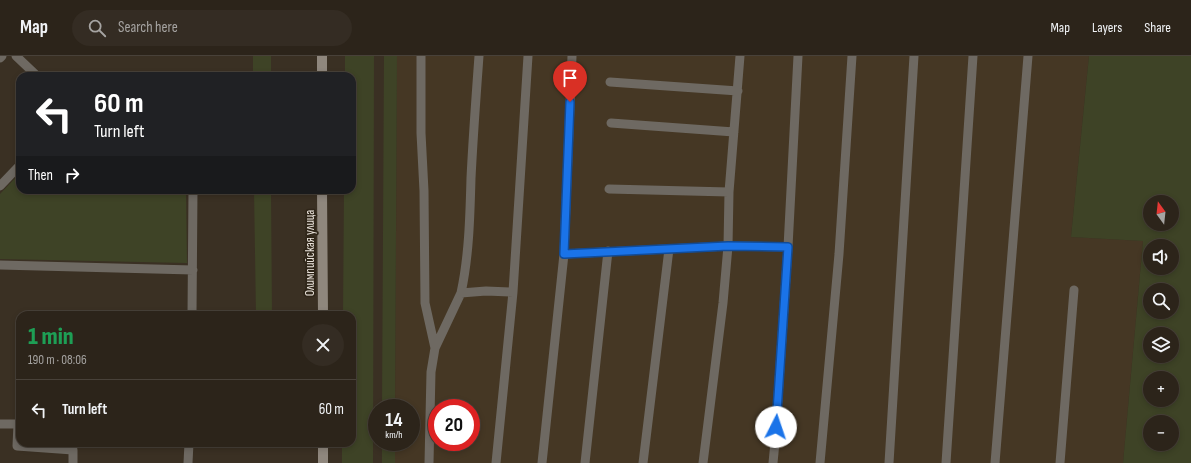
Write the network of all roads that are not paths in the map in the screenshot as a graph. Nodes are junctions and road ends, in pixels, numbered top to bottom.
1 (16, 56) edge
2 (322, 56) edge
3 (421, 56) edge
4 (479, 56) edge
5 (528, 56) edge
6 (572, 56) edge
7 (740, 56) edge
8 (798, 56) edge
9 (852, 56) edge
10 (914, 56) edge
11 (973, 56) edge
12 (1028, 56) edge
13 (33, 72) edge
14 (322, 72) edge
15 (610, 82) dead end
16 (738, 91) junction
17 (610, 123) dead end
18 (734, 132) junction
19 (16, 169) edge
20 (0, 186) edge
21 (609, 189) dead end
22 (730, 192) junction
23 (193, 194) edge
24 (322, 194) edge
25 (728, 246) junction
26 (788, 247) junction
27 (669, 249) junction
28 (608, 252) junction
29 (564, 254) junction
30 (0, 265) edge
31 (193, 270) junction
32 (1074, 290) dead end
33 (513, 292) junction
34 (461, 293) junction
35 (192, 311) edge
36 (323, 311) edge
37 (435, 348) junction
38 (0, 424) edge
39 (16, 424) edge
40 (32, 447) edge
41 (189, 447) edge
42 (323, 447) edge
43 (73, 463) edge
44 (188, 463) edge
45 (323, 463) edge
46 (429, 463) edge
47 (496, 463) edge
48 (542, 463) edge
49 (585, 463) edge
50 (643, 463) edge
51 (703, 463) edge
52 (772, 463) edge
53 (820, 463) edge
54 (889, 463) edge
55 (946, 463) edge
56 (995, 463) edge
57 (1060, 463) edge

1 - 13 lane
2 - 14 main road
3 - 37 lane
4 - 34 lane
5 - 33 lane
6 - 29 lane
7 - 16 lane
8 - 26 lane
9 - 53 lane
10 - 54 lane
11 - 55 lane
12 - 56 lane
15 - 16 lane
16 - 18 lane
17 - 18 lane
18 - 22 lane
19 - 20 lane
21 - 22 lane
22 - 25 lane
23 - 31 lane
24 - 36 main road, Олимпийская улица
25 - 26 lane
25 - 27 lane
25 - 51 lane
26 - 52 lane
27 - 28 lane
27 - 50 lane
28 - 29 lane
28 - 49 lane
29 - 48 lane
30 - 31 lane
31 - 35 lane
32 - 57 lane
33 - 34 lane
33 - 47 lane
34 - 37 lane
37 - 46 lane
38 - 39 lane
40 - 43 lane
41 - 44 lane
42 - 45 main road

